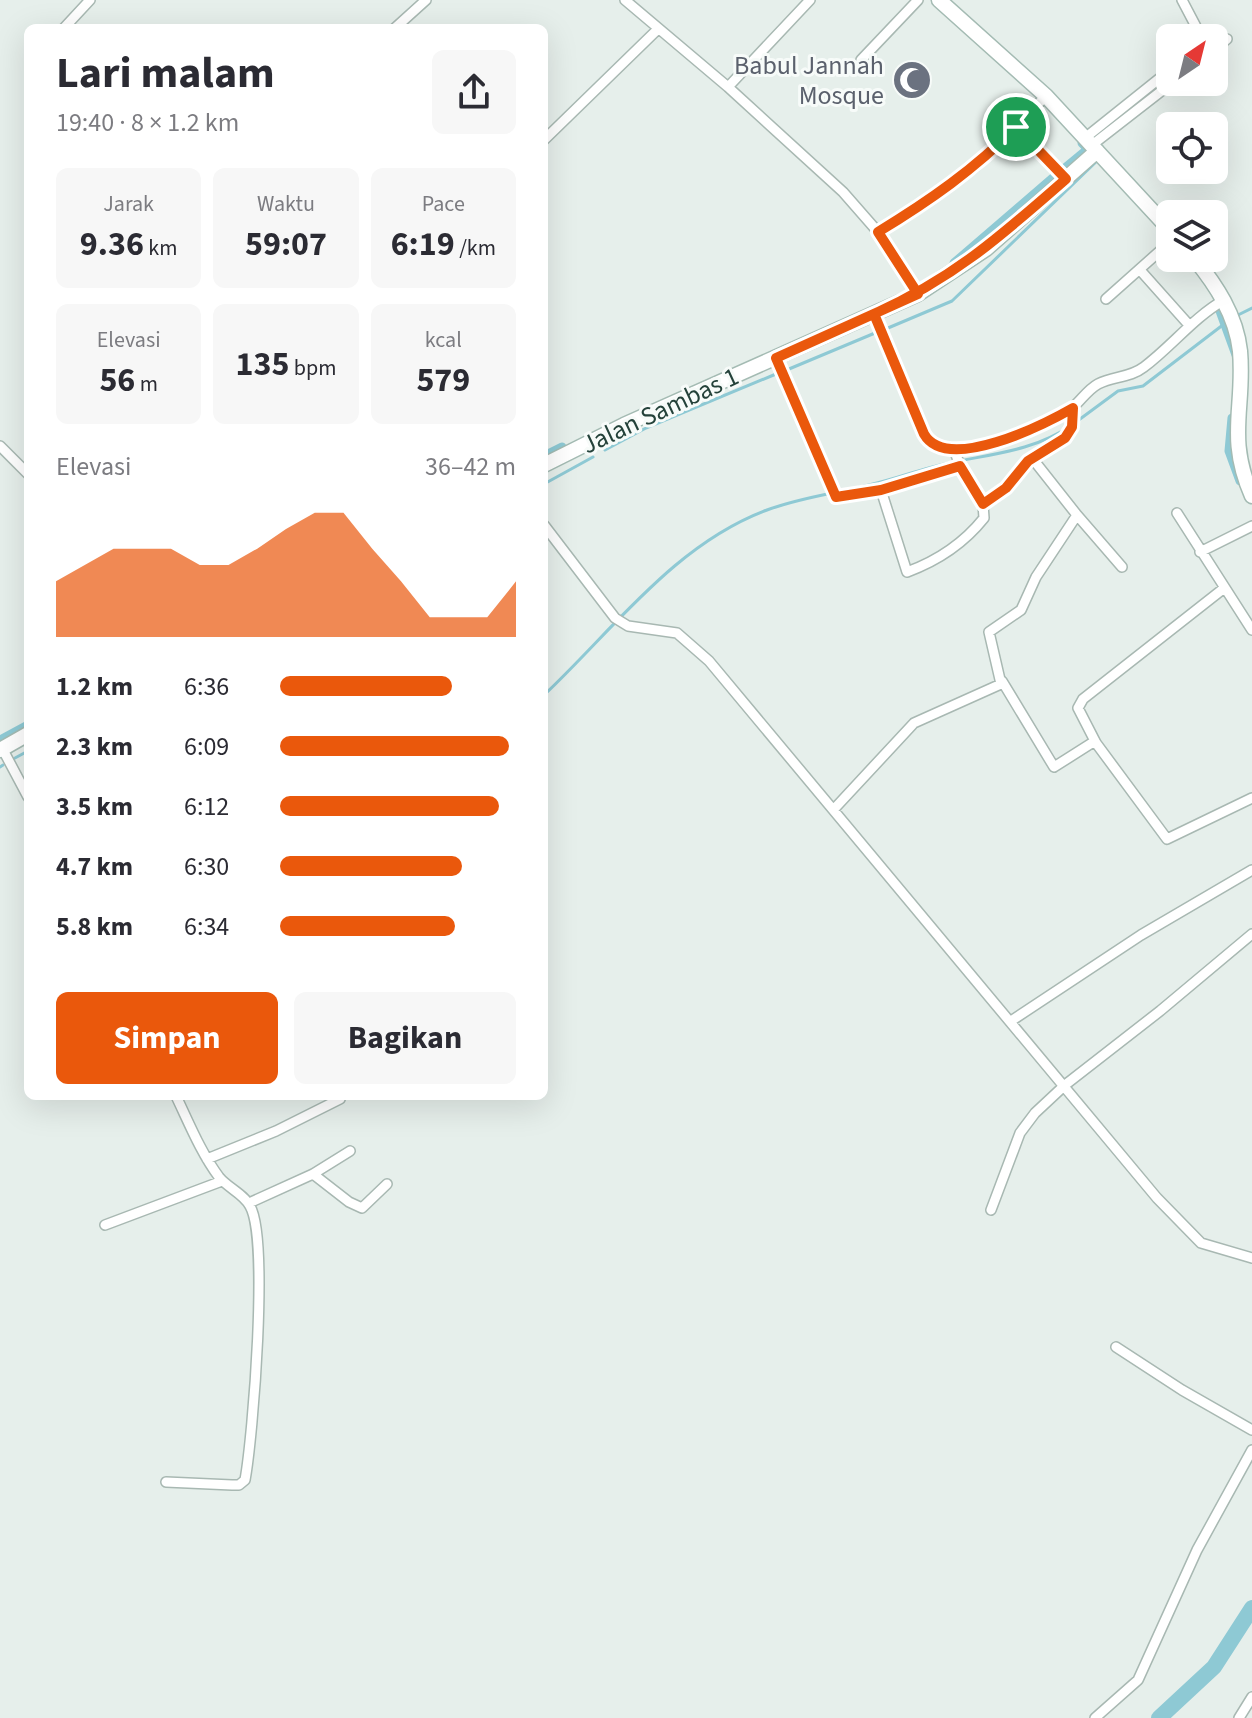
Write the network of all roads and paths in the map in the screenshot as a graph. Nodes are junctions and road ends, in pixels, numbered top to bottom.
1 (90, 0) edge
2 (426, 0) edge
3 (625, 0) edge
4 (810, 0) edge
5 (918, 0) edge
6 (939, 0) edge
7 (1182, 0) edge
8 (68, 24) edge
9 (399, 24) edge
10 (1195, 24) edge
11 (658, 29) junction
12 (861, 60) dead end
13 (1156, 83) edge
14 (728, 87) junction
15 (1156, 95) edge
16 (1046, 96) junction
17 (1016, 127) junction
18 (548, 136) edge
19 (1091, 145) junction
20 (1066, 179) junction
21 (1156, 215) edge
22 (878, 232) junction
23 (1156, 255) edge
24 (1140, 270) junction
25 (1204, 272) edge
26 (918, 294) junction
27 (1106, 299) dead end
28 (1226, 304) junction
29 (874, 314) junction
30 (1189, 325) junction
31 (776, 358) junction
32 (1245, 402) edge
33 (1072, 411) junction
34 (0, 446) edge
35 (957, 457) junction
36 (1032, 458) junction
37 (548, 463) edge
38 (24, 470) edge
39 (881, 490) junction
40 (1252, 496) edge
41 (983, 504) junction
42 (1177, 513) dead end
43 (1077, 515) junction
44 (1252, 526) edge
45 (548, 530) edge
46 (1200, 552) junction
47 (1122, 567) dead end
48 (1223, 589) junction
49 (1252, 630) edge
50 (1002, 681) junction
51 (24, 736) edge
52 (1095, 741) junction
53 (1, 749) edge
54 (24, 790) edge
55 (1252, 798) edge
56 (835, 808) junction
57 (1252, 870) edge
58 (1252, 934) edge
59 (1011, 1021) junction
60 (1065, 1085) junction
61 (178, 1100) edge
62 (338, 1100) edge
63 (350, 1151) dead end
64 (207, 1159) junction
65 (313, 1174) junction
66 (222, 1181) junction
67 (387, 1184) dead end
68 (249, 1203) junction
69 (991, 1210) dead end
70 (105, 1225) dead end
71 (1252, 1258) edge
72 (1116, 1347) dead end
73 (1252, 1430) edge
74 (1252, 1450) edge
75 (166, 1482) dead end
76 (1252, 1697) edge
77 (1095, 1718) edge
78 (1239, 1718) edge

1 - 8 street
2 - 9 street
3 - 11 street
4 - 14 street
5 - 12 street
6 - 16 street
7 - 10 street
11 - 14 street
11 - 18 street
13 - 19 street
14 - 22 street
15 - 19 street
16 - 17 street
16 - 19 street
17 - 20 street
17 - 22 street
19 - 20 street, Jalan Sambas 1
19 - 21 street
20 - 26 street, Jalan Sambas 1
22 - 26 street
23 - 24 street
24 - 27 street
24 - 30 street
25 - 28 street
26 - 29 street, Jalan Sambas 1
28 - 30 street
28 - 32 street
29 - 31 street, Jalan Sambas 1
29 - 35 street
30 - 33 street
31 - 37 street, Jalan Sambas 1
31 - 39 street
32 - 40 street
33 - 35 street
33 - 36 street
34 - 38 street
35 - 39 street
35 - 41 street
36 - 41 street
36 - 43 street
39 - 41 street
42 - 46 street
43 - 47 street
43 - 50 street
44 - 46 street
45 - 56 street
46 - 48 street
48 - 49 street
48 - 52 street
50 - 52 street
50 - 56 street
51 - 53 street
52 - 55 street
53 - 54 street
56 - 59 street
57 - 59 street
58 - 60 street
59 - 60 street
60 - 69 street
60 - 71 street
61 - 64 street
62 - 64 street
63 - 65 street
64 - 66 street
65 - 67 street
65 - 68 street
66 - 68 street
66 - 70 street
68 - 75 street
72 - 73 street
74 - 77 street
76 - 78 street

